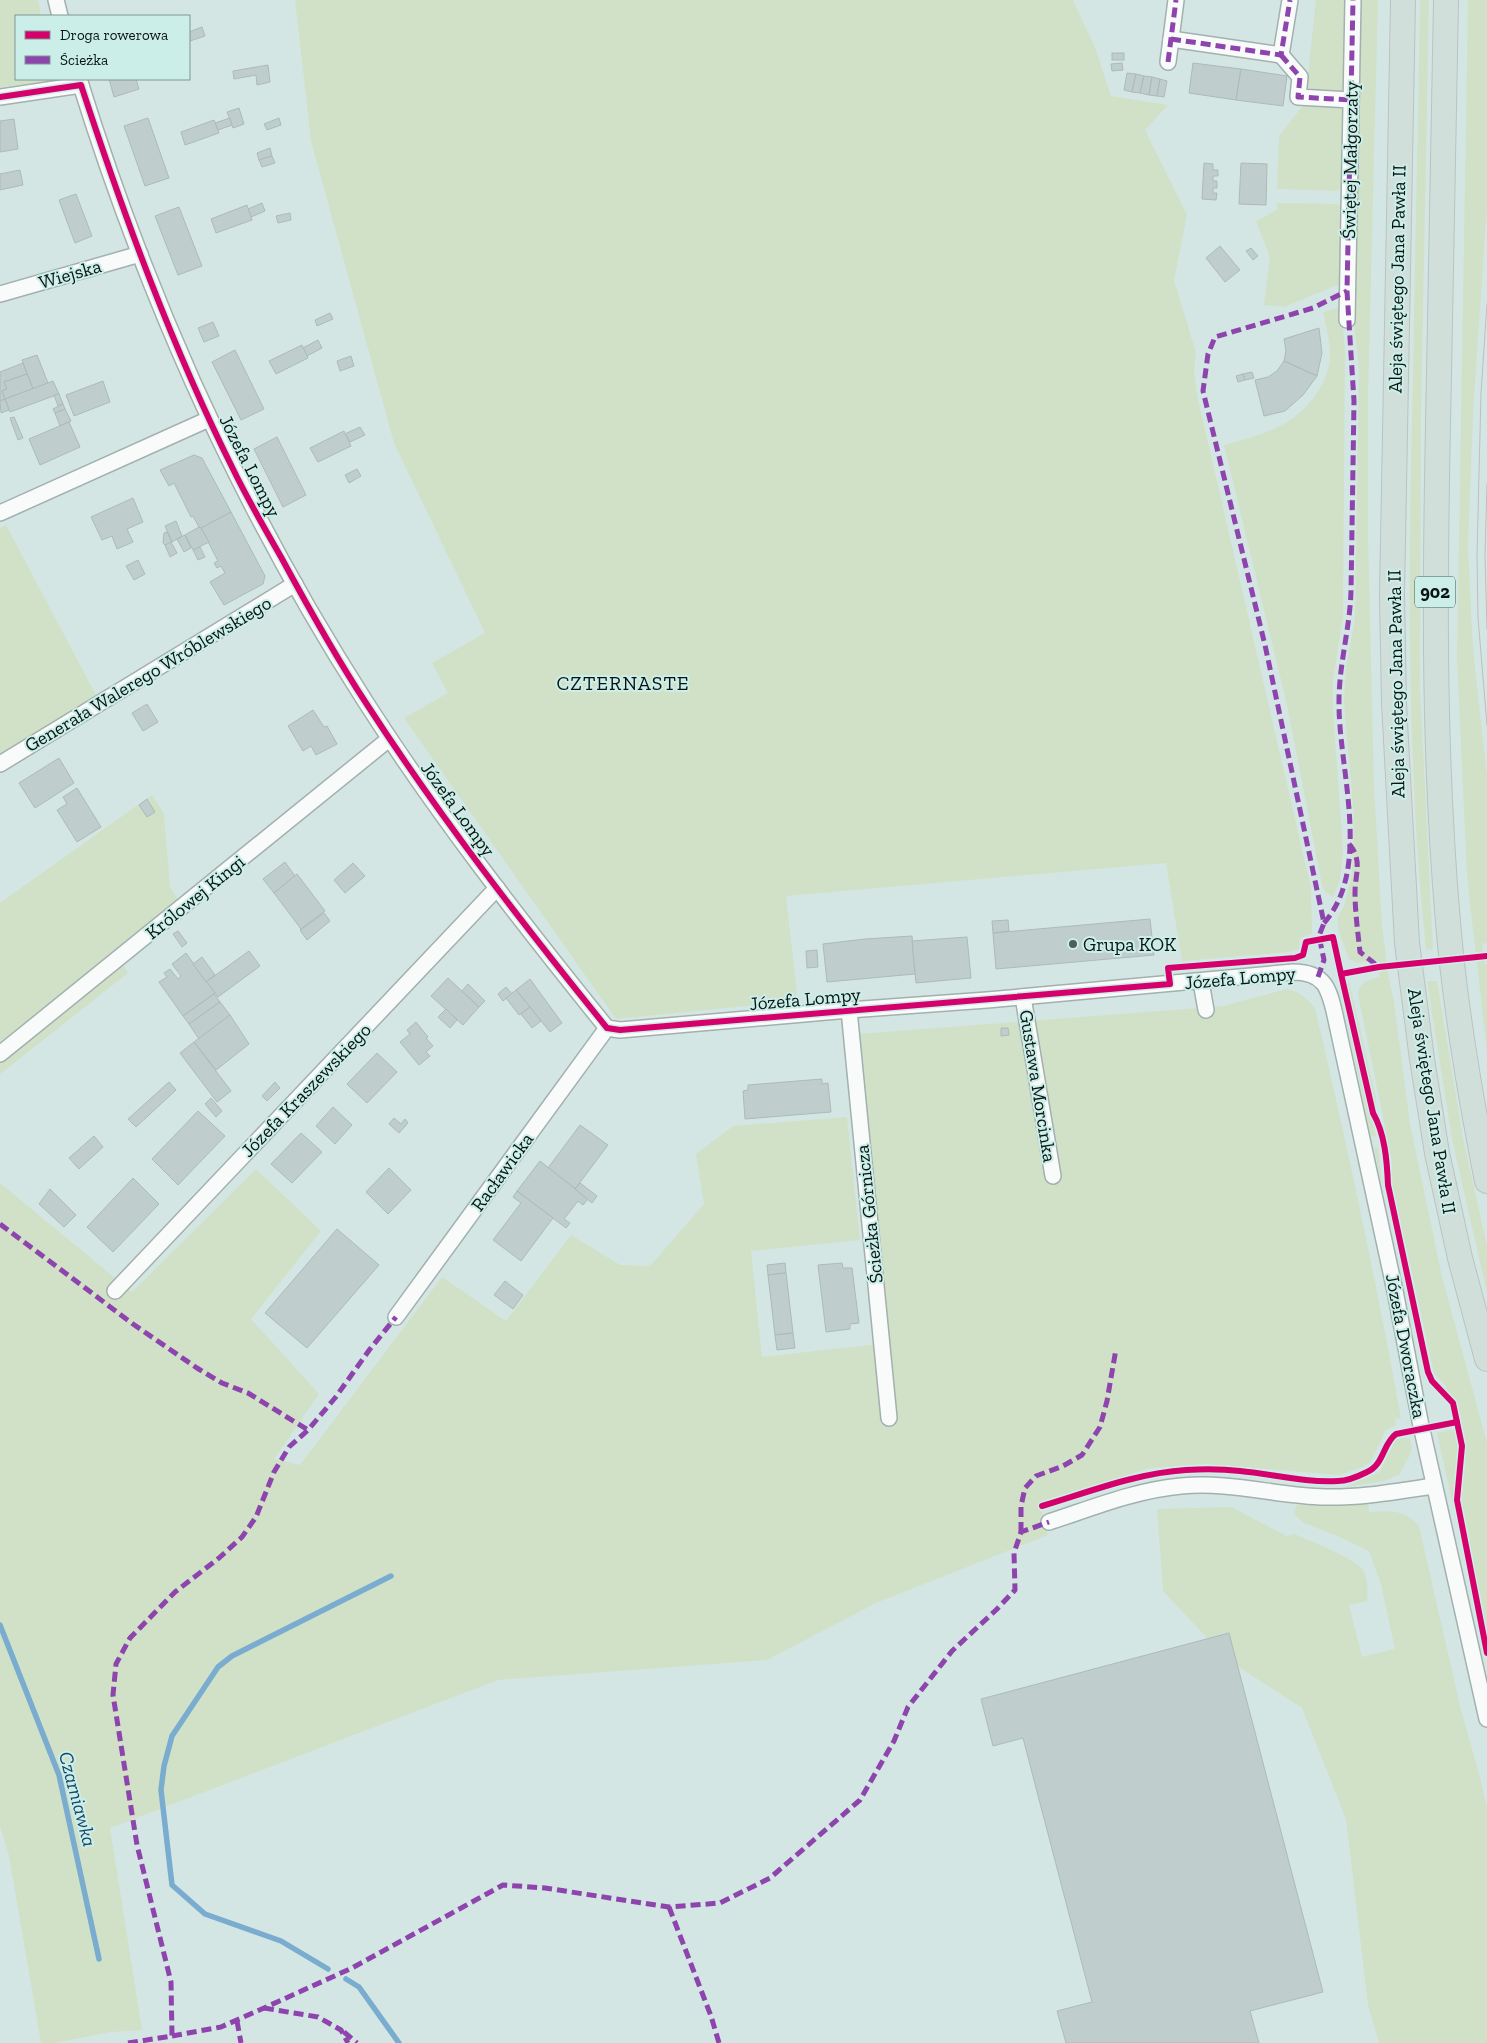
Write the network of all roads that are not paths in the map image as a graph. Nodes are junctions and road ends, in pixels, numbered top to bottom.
1 (56, 0) edge
2 (1176, 0) edge
3 (1290, 0) edge
4 (1353, 0) edge
5 (1403, 0) edge
6 (1446, 0) edge
7 (60, 15) edge
8 (1171, 39) junction
9 (1281, 55) junction
10 (1168, 62) dead end
11 (80, 82) edge
12 (0, 98) edge
13 (1351, 100) junction
14 (140, 254) junction
15 (0, 294) edge
16 (1347, 320) dead end
17 (209, 420) junction
18 (0, 513) edge
19 (295, 584) junction
20 (390, 739) junction
21 (0, 764) edge
22 (497, 888) junction
23 (1318, 977) joint
24 (1201, 982) junction
25 (1023, 997) junction
26 (849, 1010) junction
27 (1206, 1010) dead end
28 (607, 1028) junction
29 (0, 1054) edge
30 (1052, 1176) dead end
31 (1487, 1181) edge
32 (115, 1291) dead end
33 (396, 1316) dead end
34 (1487, 1359) edge
35 (889, 1418) dead end
36 (1434, 1486) junction
37 (1049, 1522) dead end
38 (1487, 1718) edge

1 - 7 street
2 - 8 street
3 - 9 street
4 - 13 street, Świętej Małgorzaty
5 - 34 main road, Aleja świętego Jana Pawła II / 902
6 - 31 main road, Aleja świętego Jana Pawła II / 902
8 - 9 street
8 - 10 street
9 - 13 street
11 - 12 street
11 - 14 street, Józefa Lompy
13 - 16 street, Świętej Małgorzaty
14 - 15 street, Wiejska
14 - 17 street, Józefa Lompy
17 - 18 street
17 - 19 street, Józefa Lompy
19 - 20 street, Józefa Lompy
19 - 21 street, Generała Walerego Wróblewskiego
20 - 22 street, Józefa Lompy
20 - 29 street, Królowej Kingi
22 - 28 street, Józefa Lompy
22 - 32 street, Józefa Kraszewskiego
23 - 24 street, Józefa Lompy
23 - 36 street, Józefa Dworaczka
24 - 25 street, Józefa Lompy
24 - 27 street
25 - 26 street, Józefa Lompy
25 - 30 street, Gustawa Morcinka
26 - 28 street, Józefa Lompy
26 - 35 street, Ścieżka Górnicza
28 - 33 street, Racławicka
36 - 37 street
36 - 38 street, Józefa Dworaczka

